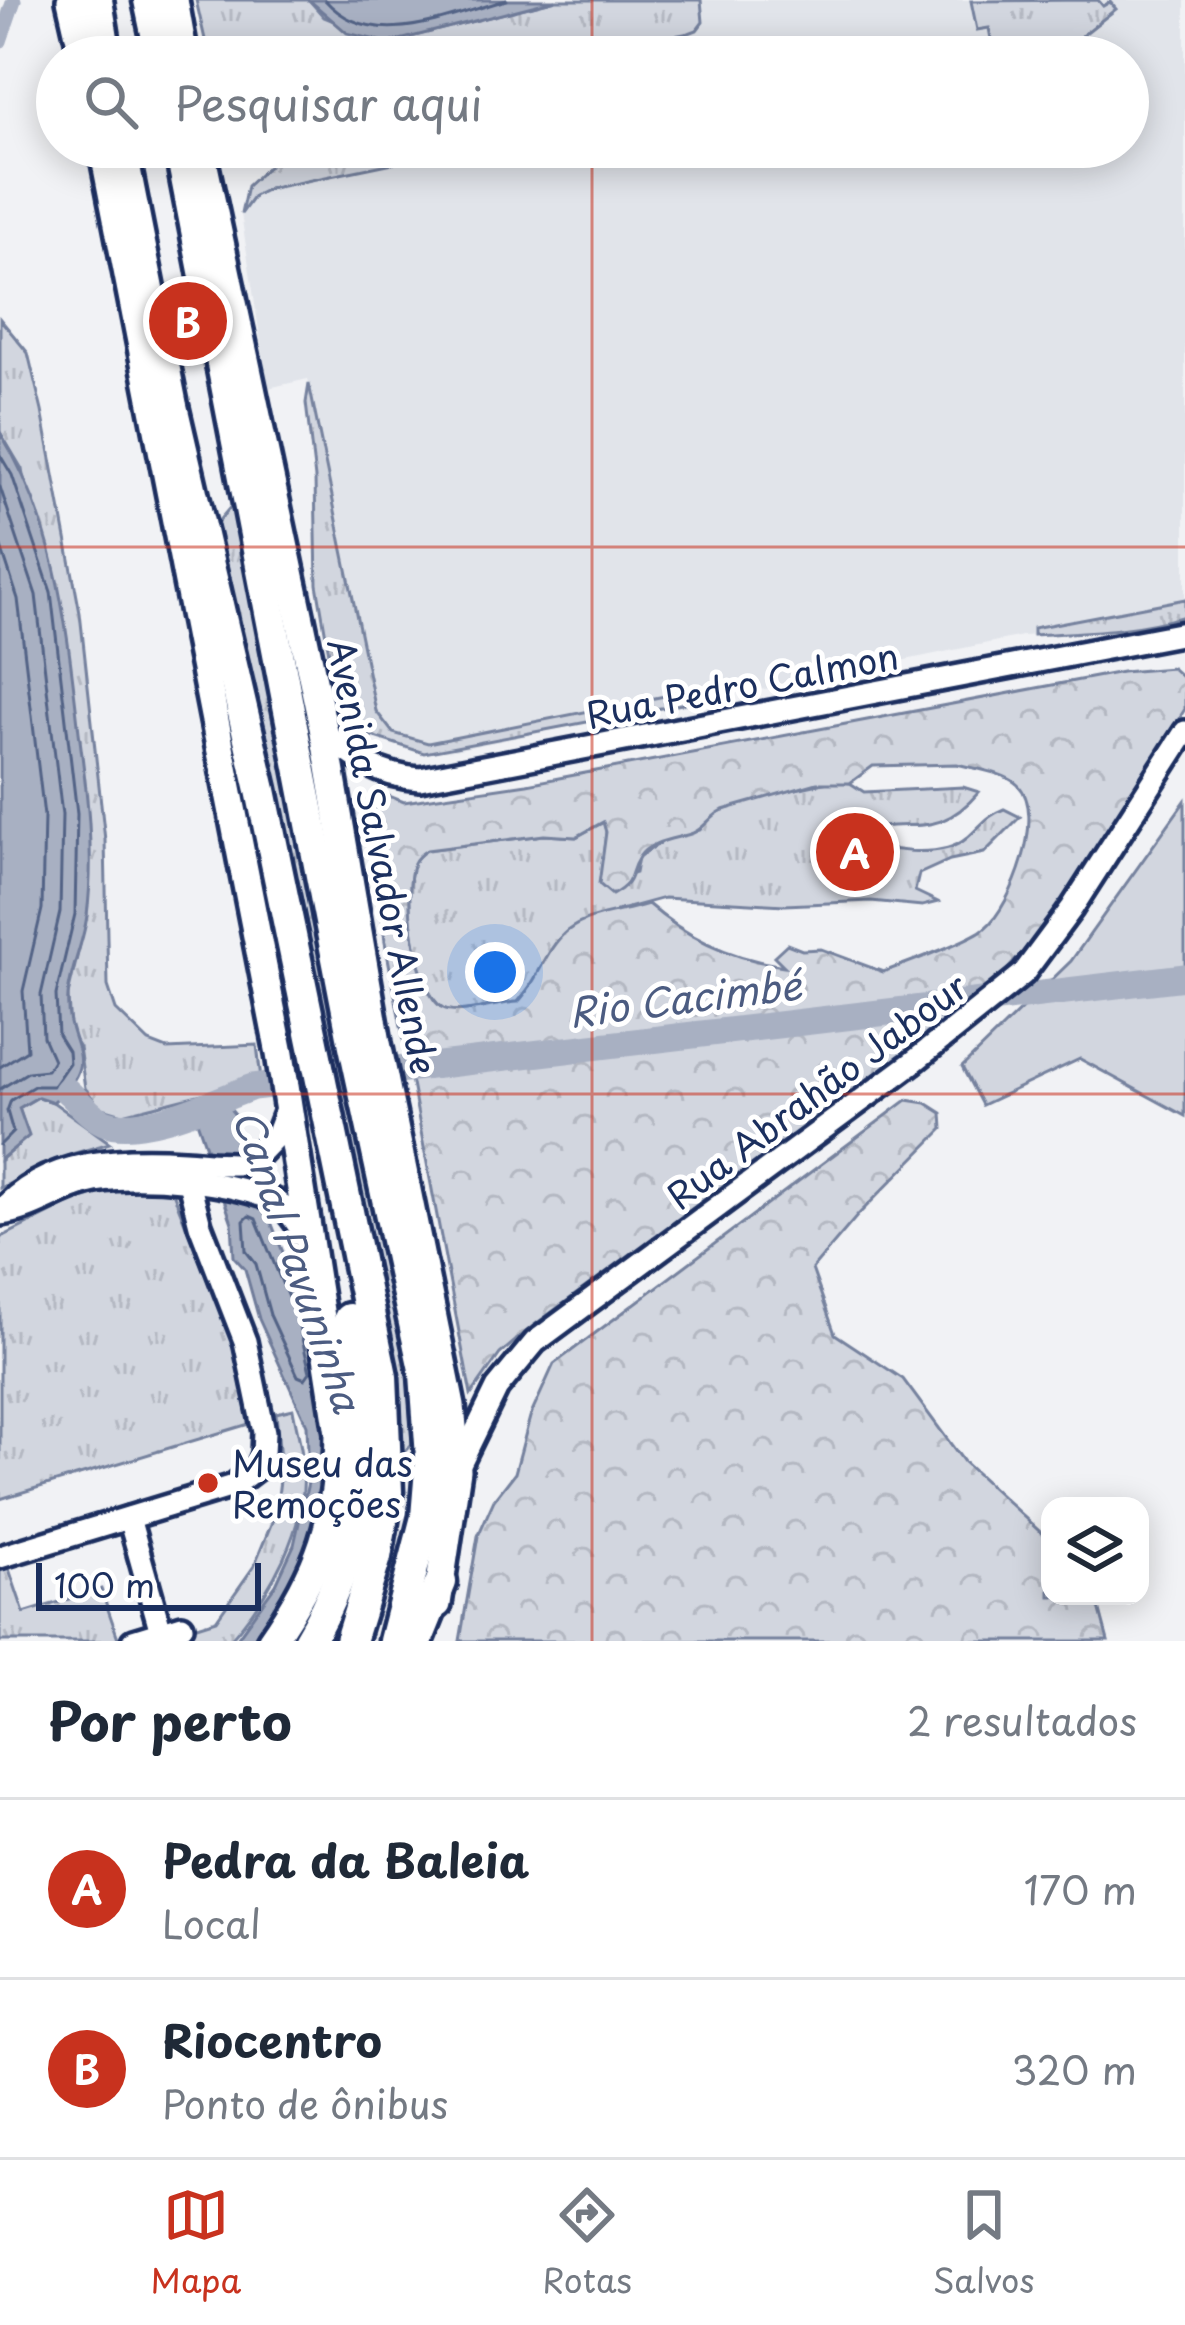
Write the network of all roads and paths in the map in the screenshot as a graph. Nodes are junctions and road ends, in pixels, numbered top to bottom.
1 (71, 0) edge
2 (97, 0) edge
3 (149, 0) edge
4 (174, 0) edge
5 (79, 36) edge
6 (103, 36) edge
7 (157, 36) edge
8 (180, 36) edge
9 (107, 168) edge
10 (125, 168) edge
11 (184, 168) edge
12 (204, 168) edge
13 (1182, 638) edge
14 (324, 732) junction
15 (1185, 732) edge
16 (227, 777) junction
17 (261, 790) junction
18 (366, 1044) junction
19 (319, 1079) junction
20 (288, 1105) junction
21 (199, 1176) junction
22 (0, 1213) edge
23 (310, 1245) junction
24 (444, 1463) junction
25 (129, 1518) junction
26 (0, 1557) edge
27 (441, 1582) junction
28 (133, 1641) edge
29 (271, 1641) edge
30 (308, 1641) edge
31 (350, 1641) edge
32 (394, 1641) edge
33 (417, 1641) edge
34 (431, 1641) edge

1 - 5 main road
2 - 6 highway
3 - 7 highway
4 - 8 main road
9 - 16 main road
10 - 17 highway
11 - 18 highway, Avenida Salvador Allende
12 - 14 main road, Avenida Salvador Allende
13 - 14 street, Rua Pedro Calmon
14 - 18 main road, Avenida Salvador Allende
15 - 24 street, Rua Abrahão Jabour
16 - 17 highway
16 - 20 main road
17 - 19 highway
18 - 24 highway, Avenida Salvador Allende
19 - 30 highway
19 - 31 highway
20 - 21 street
20 - 23 main road
21 - 22 street
21 - 23 street
21 - 25 street
23 - 29 main road
24 - 27 main road, Avenida Salvador Allende
24 - 32 highway
25 - 26 street
25 - 28 street
27 - 33 highway
27 - 34 main road, Avenida Salvador Allende

